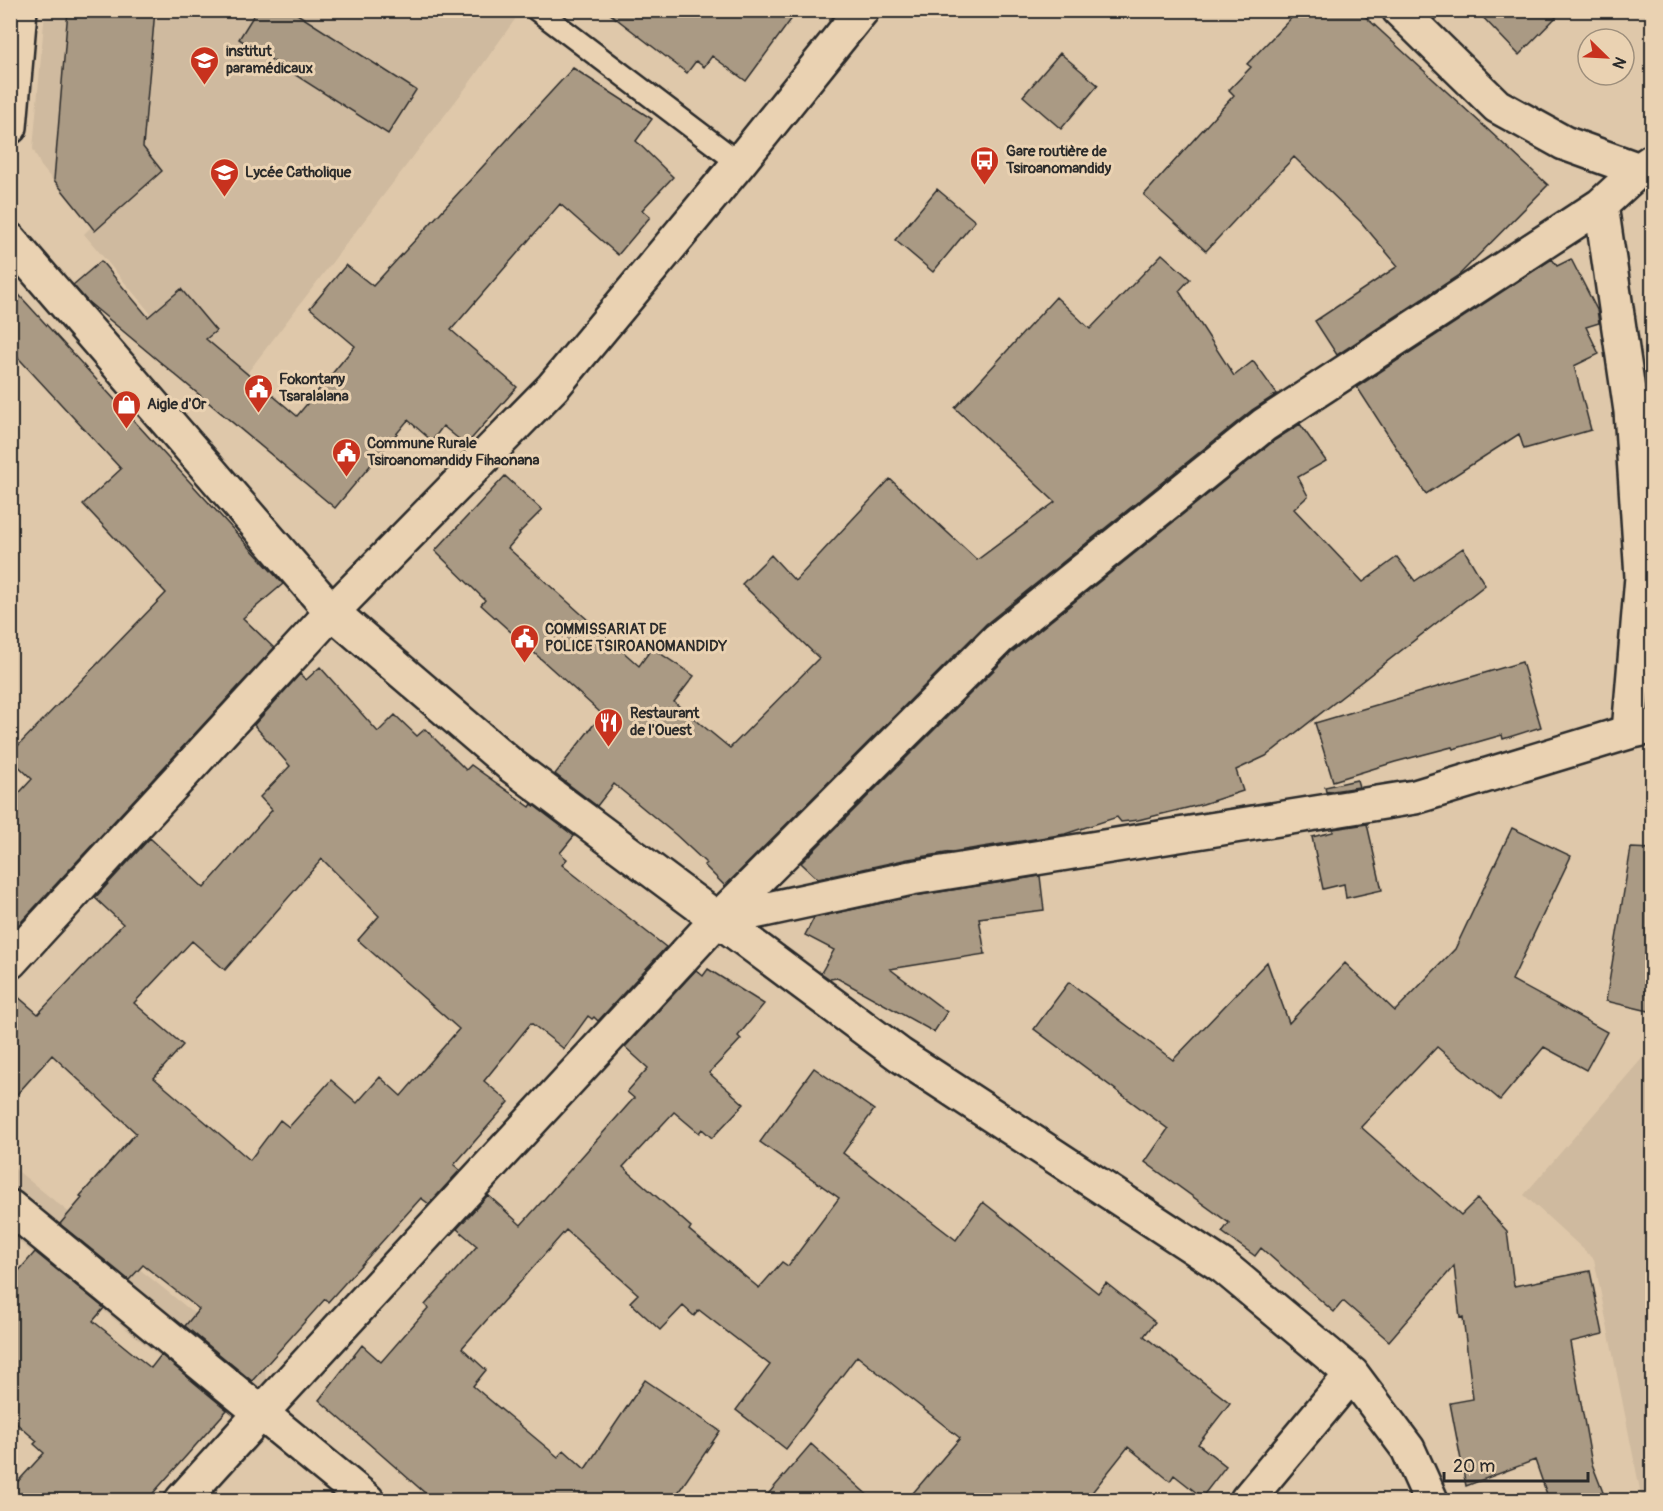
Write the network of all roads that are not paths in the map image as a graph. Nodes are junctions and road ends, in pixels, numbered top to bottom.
1 (20, 10) edge
2 (537, 10) edge
3 (862, 10) edge
4 (1399, 10) edge
5 (10, 128) edge
6 (739, 163) junction
7 (1646, 166) edge
8 (1601, 205) junction
9 (10, 240) edge
10 (332, 612) junction
11 (1641, 729) edge
12 (717, 920) junction
13 (10, 962) edge
14 (10, 1207) edge
15 (1352, 1374) junction
16 (261, 1413) junction
17 (182, 1500) edge
18 (367, 1500) edge
19 (1247, 1500) edge
20 (1431, 1500) edge

1 - 5 street
2 - 6 lane
3 - 6 street
4 - 7 street
6 - 10 street
7 - 8 street
8 - 11 street
8 - 12 street
9 - 10 street
10 - 12 street
10 - 13 street
11 - 12 street
12 - 15 street
12 - 16 street
14 - 16 street
15 - 19 street
15 - 20 street
16 - 17 street
16 - 18 street

